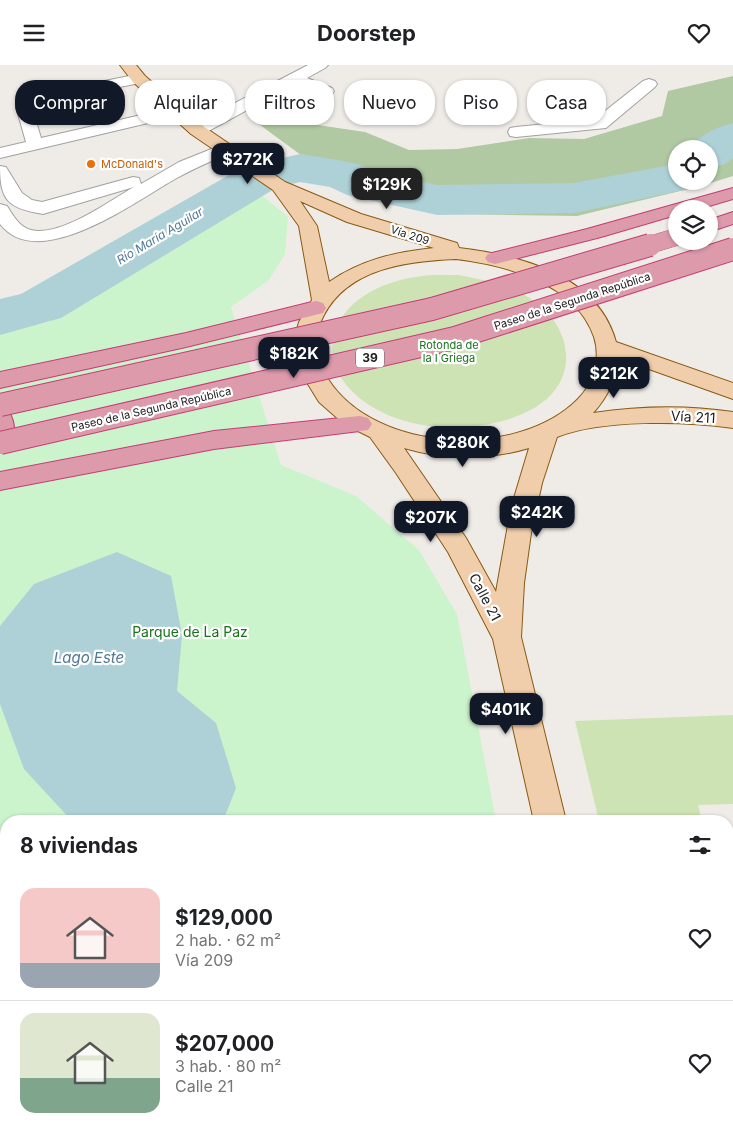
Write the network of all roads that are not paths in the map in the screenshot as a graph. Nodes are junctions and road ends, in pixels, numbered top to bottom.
1 (128, 65) edge
2 (320, 65) edge
3 (139, 79) joint
4 (296, 79) joint
5 (649, 84) dead end
6 (135, 122) edge
7 (191, 125) edge
8 (197, 130) junction
9 (516, 132) dead end
10 (35, 145) junction
11 (8, 151) edge
12 (230, 153) junction
13 (185, 166) junction
14 (0, 170) edge
15 (279, 186) junction
16 (733, 193) edge
17 (708, 200) edge
18 (0, 210) edge
19 (668, 212) edge
20 (733, 218) edge
21 (718, 223) edge
22 (668, 239) edge
23 (733, 249) edge
24 (491, 257) junction
25 (319, 304) junction
26 (607, 346) junction
27 (0, 380) edge
28 (730, 388) edge
29 (0, 405) edge
30 (0, 416) edge
31 (733, 420) edge
32 (370, 428) junction
33 (556, 429) junction
34 (0, 443) edge
35 (0, 481) edge
36 (507, 638) junction
37 (549, 815) edge

1 - 3 main road, Vía 209
2 - 4 street
3 - 10 street
4 - 8 street
5 - 9 street
6 - 10 street
7 - 8 main road, Vía 209
8 - 12 main road, Vía 209
10 - 11 street
11 - 14 street
12 - 13 street
12 - 15 main road, Vía 209
13 - 14 street
13 - 18 street
15 - 24 main road, Vía 209
15 - 25 main road, Vía 209
16 - 17 highway
19 - 24 highway
20 - 21 highway
22 - 29 highway, bridge
23 - 34 highway, Paseo de la Segunda República / 39, bridge
24 - 25 main road
24 - 26 main road
25 - 27 highway
25 - 32 main road
26 - 28 main road
26 - 33 main road
30 - 34 highway
31 - 33 main road, Vía 211
32 - 33 main road
32 - 35 highway
32 - 36 main road, Calle 21
33 - 36 main road, Calle 21
36 - 37 main road, Calle 21

